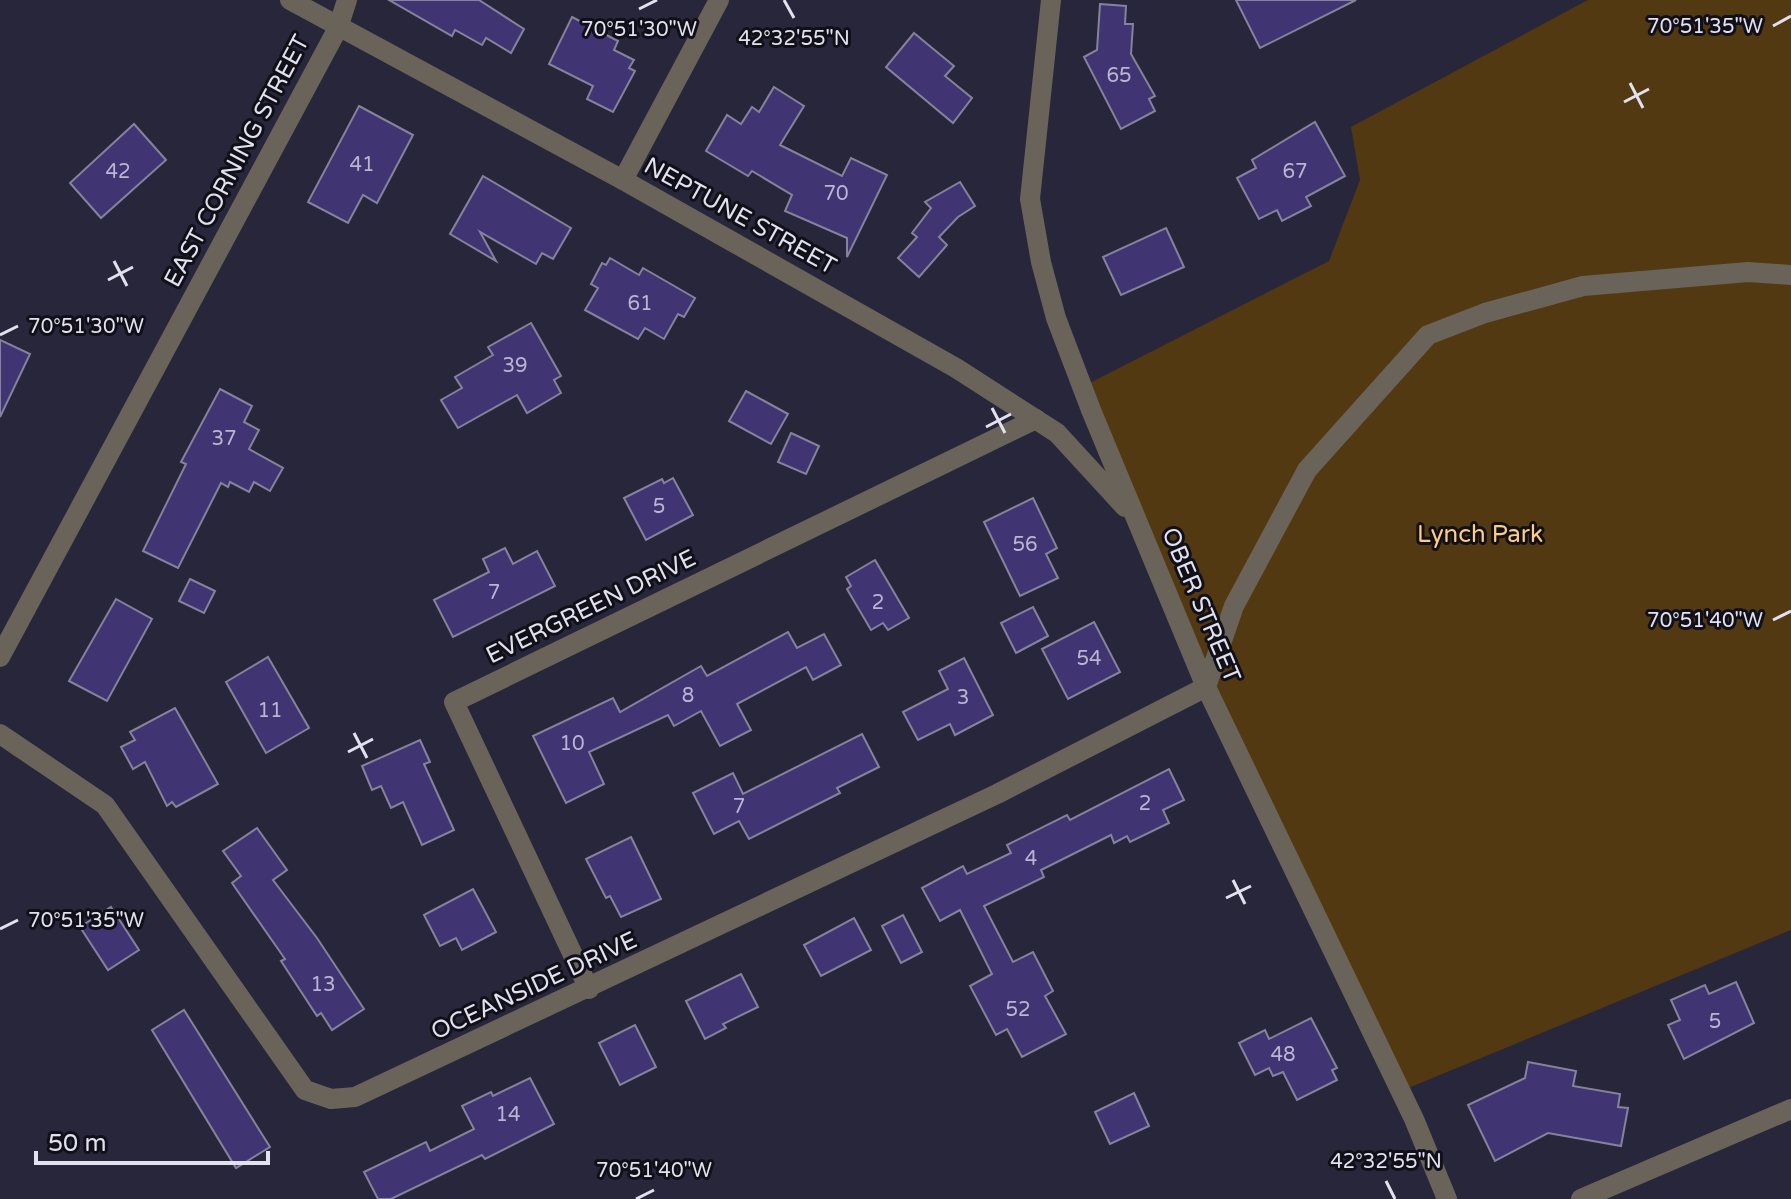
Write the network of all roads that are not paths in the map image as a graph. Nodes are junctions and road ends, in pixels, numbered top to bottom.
1 (290, 0) edge
2 (347, 0) edge
3 (719, 0) edge
4 (1051, 0) edge
5 (338, 28) junction
6 (623, 180) junction
7 (1791, 275) edge
8 (1036, 419) junction
9 (1136, 519) junction
10 (0, 657) edge
11 (1206, 687) junction
12 (0, 734) edge
13 (589, 989) junction
14 (1791, 1109) edge
15 (1447, 1199) edge
16 (1581, 1199) edge

1 - 5 street, NEPTUNE STREET
2 - 5 street, EAST CORNING STREET
3 - 6 street
4 - 9 street, OBER STREET
5 - 6 street, NEPTUNE STREET
5 - 10 street, EAST CORNING STREET
6 - 8 street, NEPTUNE STREET
7 - 11 street
8 - 9 street, NEPTUNE STREET
8 - 13 street, EVERGREEN DRIVE
9 - 11 street, OBER STREET
11 - 13 street, OCEANSIDE DRIVE
11 - 15 street, OBER STREET
12 - 13 street, OCEANSIDE DRIVE
14 - 16 street

